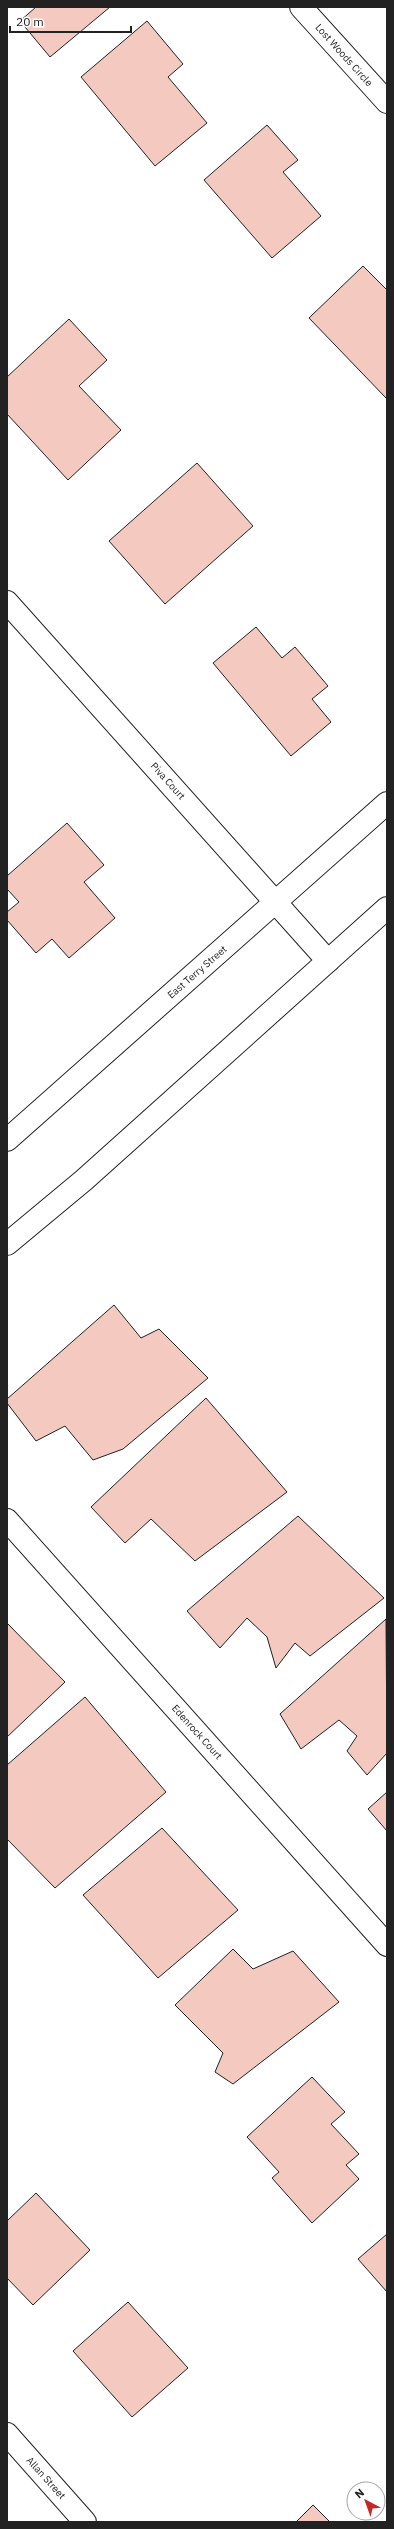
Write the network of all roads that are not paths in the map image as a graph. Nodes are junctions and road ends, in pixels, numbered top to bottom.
1 (301, 7) edge
2 (387, 102) edge
3 (7, 602) edge
4 (387, 803) edge
5 (276, 902) junction
6 (387, 908) edge
7 (328, 961) junction
8 (7, 1140) edge
9 (7, 1244) edge
10 (7, 1520) edge
11 (387, 1945) edge
12 (7, 2434) edge
13 (85, 2522) edge

1 - 2 street, Lost Woods Circle
3 - 5 street, Piva Court
4 - 5 street, East Terry Street
5 - 7 street, Piva Court
5 - 8 street, East Terry Street
6 - 7 street
7 - 9 street
10 - 11 street, Edenrock Court
12 - 13 street, Allan Street

